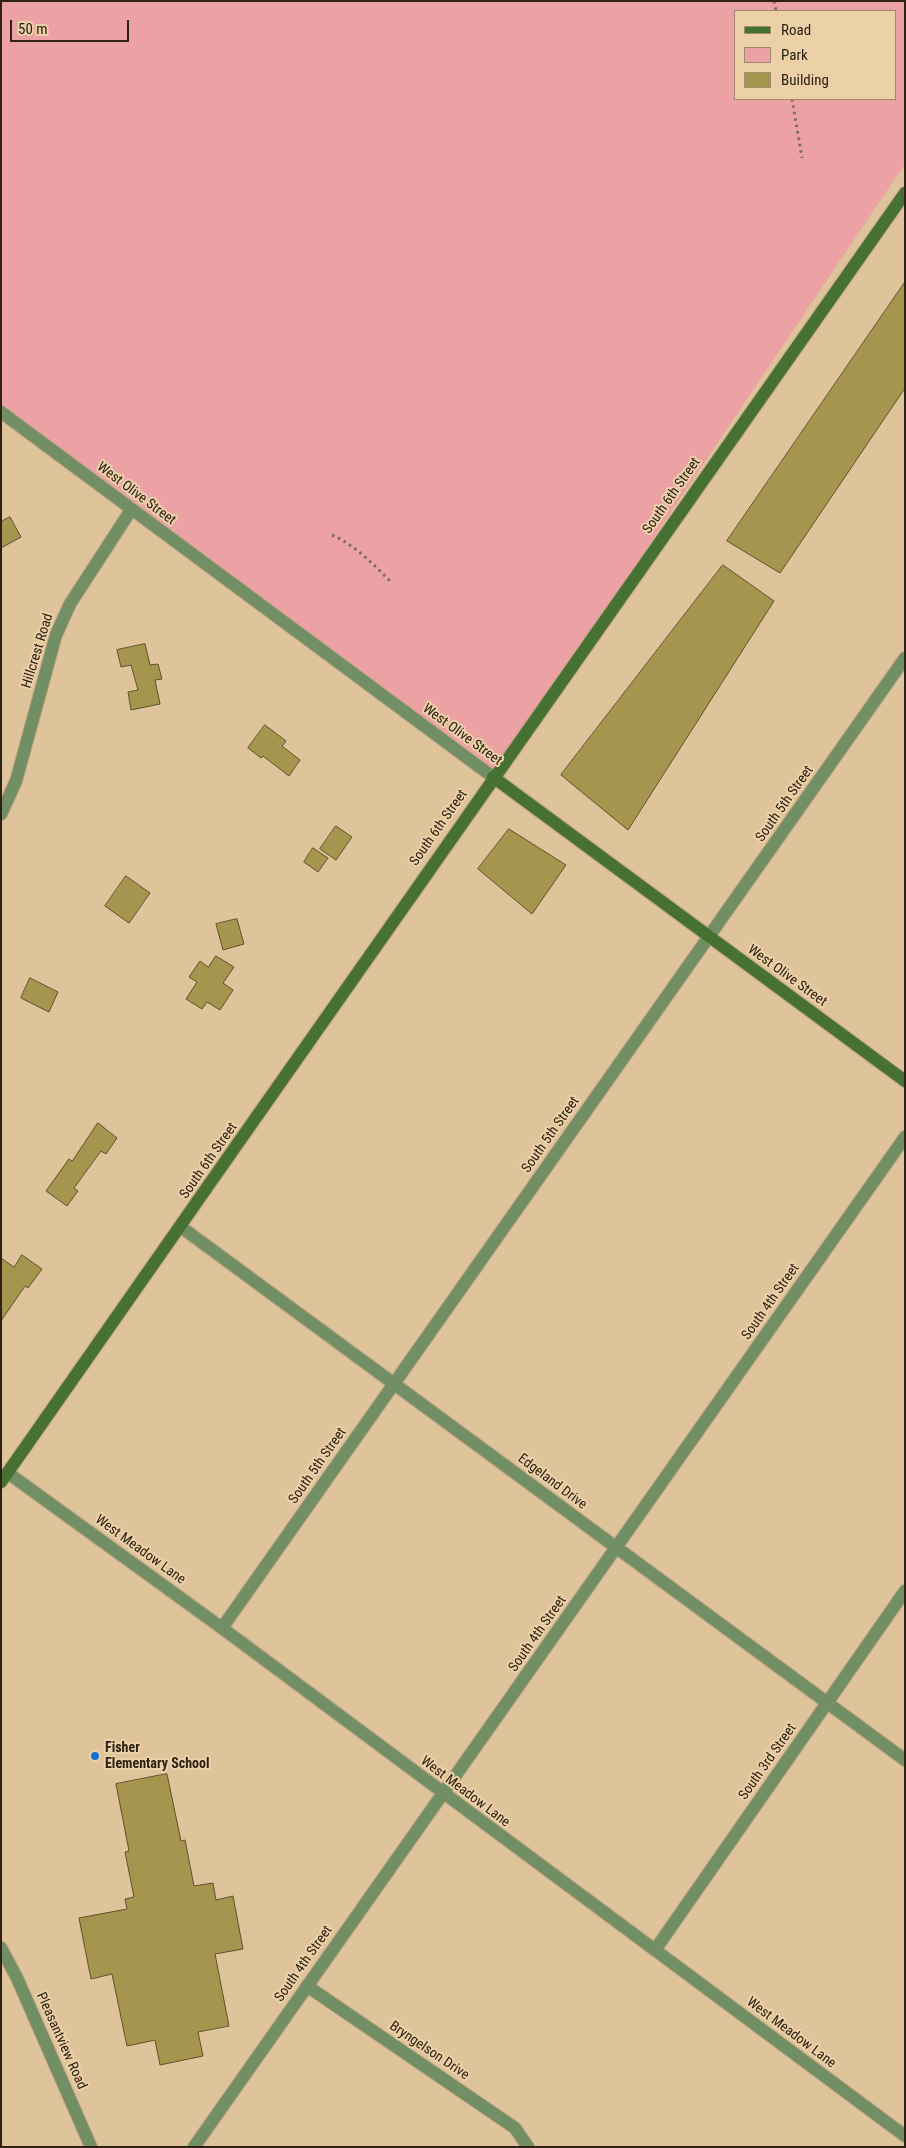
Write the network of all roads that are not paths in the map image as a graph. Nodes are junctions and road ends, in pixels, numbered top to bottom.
1 (905, 193) edge
2 (1, 412) edge
3 (131, 510) junction
4 (905, 658) edge
5 (493, 776) junction
6 (1, 814) edge
7 (709, 937) junction
8 (905, 1081) edge
9 (905, 1137) edge
10 (181, 1227) junction
11 (395, 1383) junction
12 (4, 1477) edge
13 (617, 1548) junction
14 (905, 1591) edge
15 (222, 1628) junction
16 (827, 1702) junction
17 (905, 1760) edge
18 (443, 1794) junction
19 (1, 1948) edge
20 (655, 1950) junction
21 (307, 1986) junction
22 (905, 2136) edge
23 (91, 2147) edge
24 (194, 2147) edge
25 (528, 2147) edge

1 - 5 main road, South 6th Street
2 - 3 street, West Olive Street
3 - 5 street, West Olive Street
3 - 6 street, Hillcrest Road
4 - 7 street, South 5th Street
5 - 7 main road, West Olive Street
5 - 10 main road, South 6th Street
7 - 8 main road, West Olive Street
7 - 11 street, South 5th Street
9 - 13 street, South 4th Street
10 - 11 street, Edgeland Drive
10 - 12 main road, South 6th Street
11 - 13 street, Edgeland Drive
11 - 15 street, South 5th Street
12 - 15 street, West Meadow Lane
13 - 16 street, Edgeland Drive
13 - 18 street, South 4th Street
14 - 16 street, South 3rd Street
15 - 18 street, West Meadow Lane
16 - 17 street, Edgeland Drive
16 - 20 street, South 3rd Street
18 - 20 street, West Meadow Lane
18 - 21 street, South 4th Street
19 - 23 street, Pleasantview Road
20 - 22 street, West Meadow Lane
21 - 24 street, South 4th Street
21 - 25 street, Bryngelson Drive

